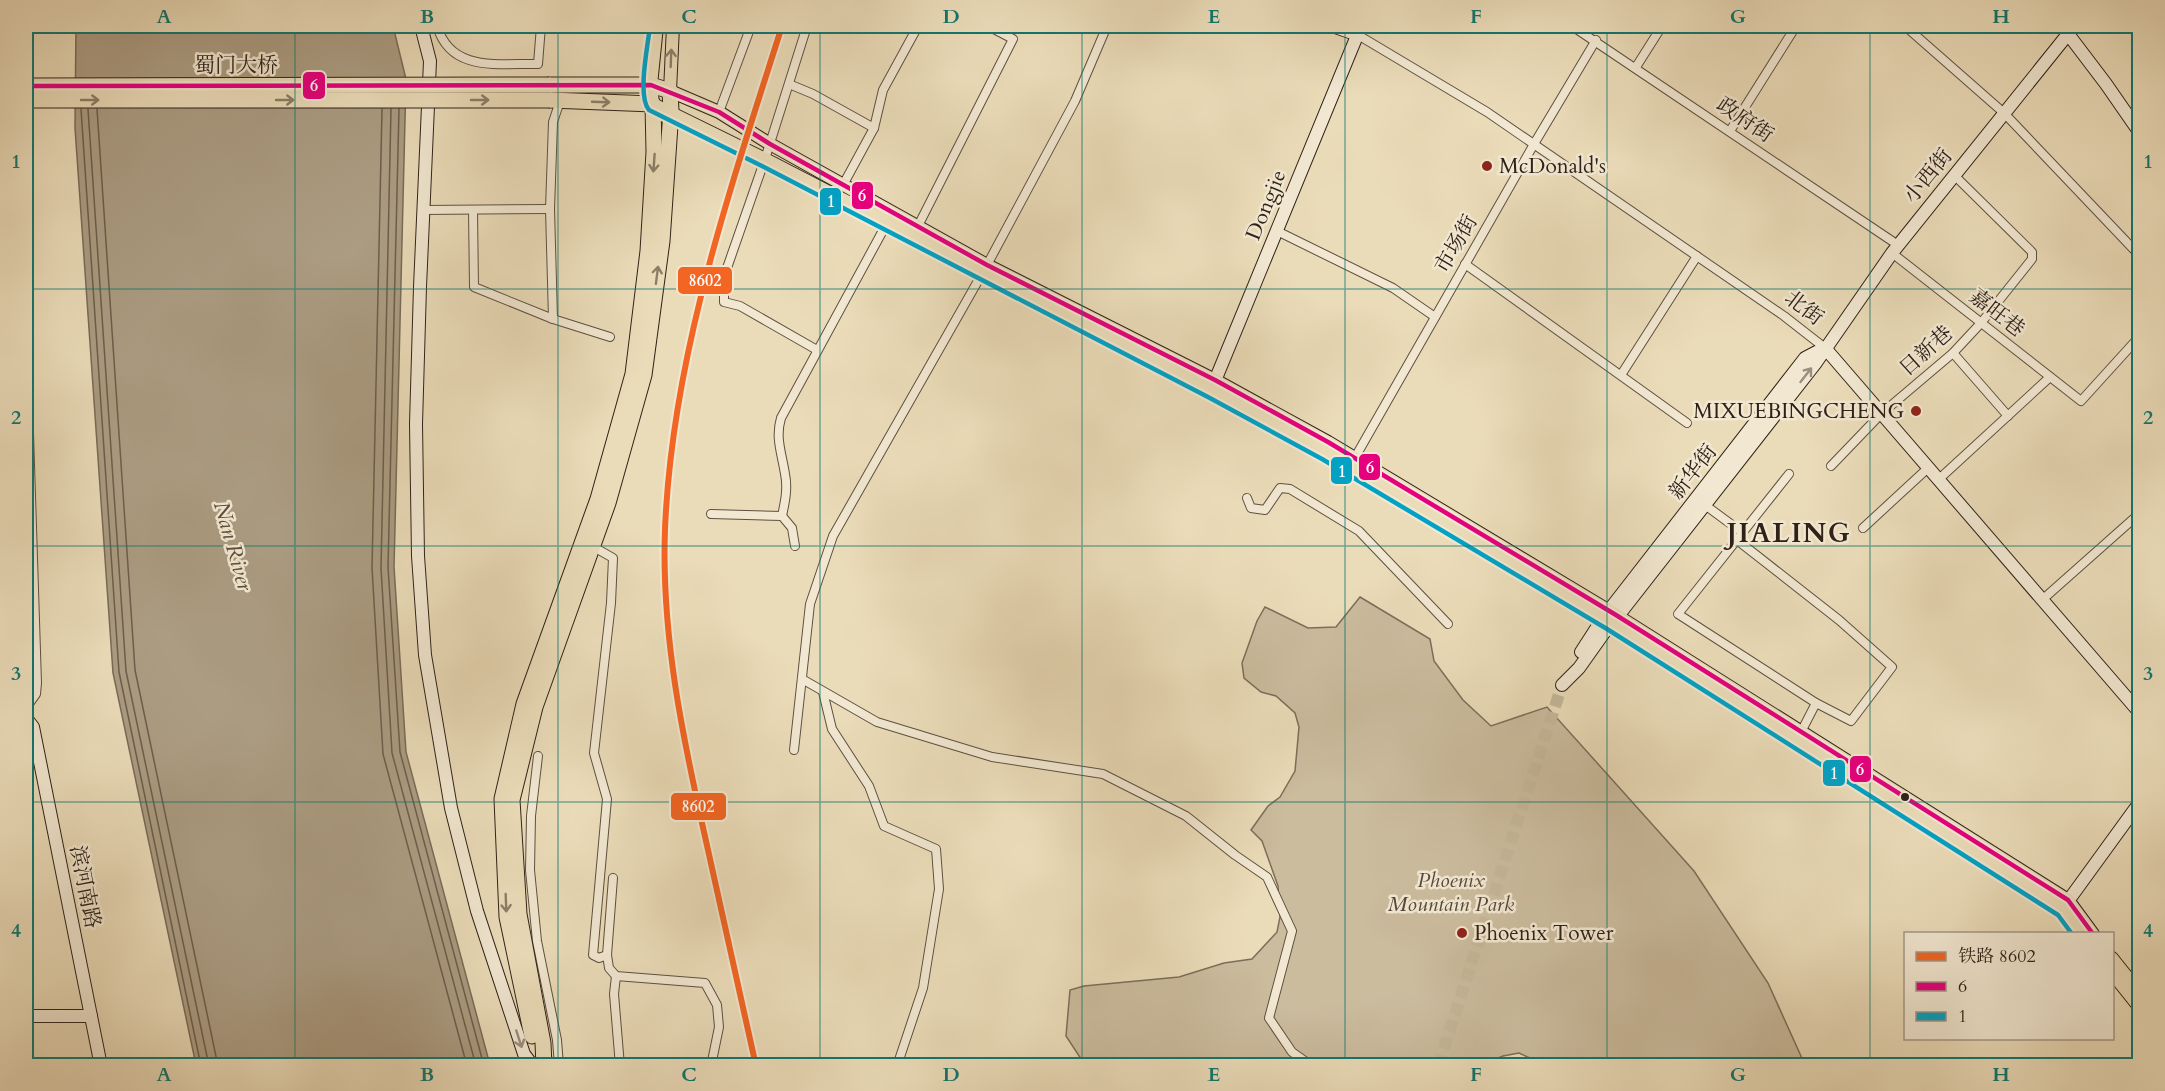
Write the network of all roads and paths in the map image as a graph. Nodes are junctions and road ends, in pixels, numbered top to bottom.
1 (421, 26) edge
2 (438, 26) edge
3 (541, 26) edge
4 (657, 26) edge
5 (672, 26) edge
6 (751, 26) edge
7 (807, 26) edge
8 (918, 26) edge
9 (988, 26) edge
10 (1107, 26) edge
11 (1332, 26) edge
12 (1572, 26) edge
13 (1662, 26) edge
14 (1796, 26) edge
15 (1905, 26) edge
16 (1359, 30) edge
17 (2065, 30) edge
18 (1596, 40) junction
19 (1636, 67) junction
20 (789, 84) junction
21 (651, 85) junction
22 (670, 91) junction
23 (28, 93) edge
24 (553, 95) junction
25 (653, 104) junction
26 (671, 111) junction
27 (719, 112) junction
28 (2004, 113) junction
29 (874, 128) junction
30 (1730, 131) junction
31 (2139, 133) edge
32 (770, 144) junction
33 (1534, 144) junction
34 (765, 159) junction
35 (1954, 176) junction
36 (843, 185) junction
37 (550, 209) junction
38 (423, 210) junction
39 (473, 210) junction
40 (887, 223) junction
41 (918, 226) junction
42 (1277, 231) junction
43 (1895, 249) junction
44 (1697, 256) junction
45 (2139, 256) edge
46 (1465, 264) junction
47 (985, 269) junction
48 (1435, 317) junction
49 (552, 319) junction
50 (1981, 323) junction
51 (2139, 336) edge
52 (610, 337) dead end
53 (1825, 348) junction
54 (817, 350) junction
55 (1953, 353) junction
56 (1621, 375) junction
57 (2050, 377) junction
58 (1213, 385) junction
59 (28, 402) dead end
60 (1881, 414) junction
61 (2008, 416) junction
62 (1687, 423) dead end
63 (1352, 462) junction
64 (1831, 466) dead end
65 (1928, 468) junction
66 (1789, 474) dead end
67 (1938, 480) junction
68 (1246, 498) dead end
69 (1705, 505) junction
70 (2139, 513) edge
71 (711, 514) dead end
72 (782, 516) junction
73 (1863, 528) dead end
74 (1740, 536) junction
75 (587, 545) junction
76 (795, 546) dead end
77 (2042, 600) junction
78 (1611, 617) junction
79 (1448, 624) dead end
80 (802, 679) junction
81 (823, 692) junction
82 (1816, 703) junction
83 (26, 708) edge
84 (2139, 713) edge
85 (26, 718) edge
86 (1801, 732) junction
87 (794, 750) dead end
88 (538, 756) dead end
89 (2139, 802) edge
90 (613, 878) dead end
91 (2065, 905) junction
92 (2081, 932) edge
93 (2093, 932) edge
94 (607, 955) junction
95 (2114, 961) edge
96 (616, 976) junction
97 (2114, 976) edge
98 (2139, 993) edge
99 (526, 1008) junction
100 (2139, 1008) edge
101 (509, 1010) junction
102 (26, 1016) edge
103 (91, 1016) junction
104 (101, 1065) edge
105 (534, 1065) edge
106 (544, 1065) edge
107 (559, 1065) edge
108 (620, 1065) edge
109 (711, 1065) edge
110 (897, 1065) edge
111 (1312, 1065) edge

1 - 38 street
2 - 3 street
4 - 21 main road
22 -> 5 main road
6 - 27 street
7 - 20 street
8 - 29 street
9 - 41 street
10 - 47 street
11 - 16 street
12 - 18 street, 政府街
13 - 19 street
14 - 30 street
15 - 28 street
16 - 33 street, 北街
16 - 42 street, Dongjie
17 - 28 street, 小西街
17 - 31 street
18 - 19 street, 政府街
18 - 33 street, 市场街
19 - 30 street, 政府街
20 - 29 street
20 - 32 street
21 - 22 highway
21 - 24 highway
21 - 25 main road
22 - 26 highway
22 - 27 main road
23 - 24 highway, 蜀门大桥, bridge
24 -> 25 highway
24 - 37 street
25 - 26 main road
25 -> 75 highway
26 - 34 main road
75 -> 26 highway
27 - 32 main road
28 - 35 street, 小西街
28 - 45 street
29 - 36 street
30 - 43 street, 政府街
32 - 34 street
32 - 36 main road
33 - 44 street, 北街
33 - 46 street, 市场街
34 - 40 main road
34 - 54 street
35 - 43 street, 小西街
35 - 50 street, 日新巷
36 - 41 main road
37 - 39 street
37 - 49 street
38 - 39 street
38 - 101 street
39 - 49 street
40 - 47 main road
40 - 54 street
41 - 47 main road
42 - 48 street
42 - 58 street, Dongjie
43 - 50 street, 嘉旺巷
43 - 53 street, 小西街
44 - 53 street, 北街
44 - 56 street
46 - 48 street, 市场街
46 - 56 street
47 - 58 main road
47 - 80 street
48 - 63 street, 市场街
49 - 52 street
50 - 55 street, 日新巷
50 - 57 street, 嘉旺巷
51 - 57 street, 嘉旺巷
53 - 60 street, 北街
69 -> 53 street, 新华街
53 - 78 street, 新华街
54 - 72 street
55 - 60 street, 日新巷
55 - 61 street
56 - 62 street
57 - 61 street
58 - 63 main road
59 - 83 street
60 - 64 street, 日新巷
60 - 65 street, 北街
61 - 67 street
63 - 78 main road
65 - 67 street, 北街
65 - 73 street
66 - 74 street
67 - 77 street, 北街
68 - 79 street
69 - 74 street
69 - 78 street, 新华街
70 - 77 street
71 - 72 street
72 - 76 street
74 - 82 street
74 - 82 street
75 - 94 street
75 -> 99 highway
75 - 106 highway
77 - 84 street, 北街
78 - 78 street, 新华街
78 - 86 main road
78 - 91 main road
80 - 81 street
80 - 87 street
81 - 110 street
81 - 111 street
82 - 86 street
85 - 103 street, 滨河南路
86 - 91 main road
88 - 107 street
89 - 91 street
90 - 94 street
91 - 92 main road
91 - 93 main road
94 - 96 street
95 - 98 main road
96 - 108 street
96 - 109 street
97 - 100 main road
99 - 101 street
99 - 105 highway
101 -> 105 street
102 - 103 street
103 - 104 street, 滨河南路

